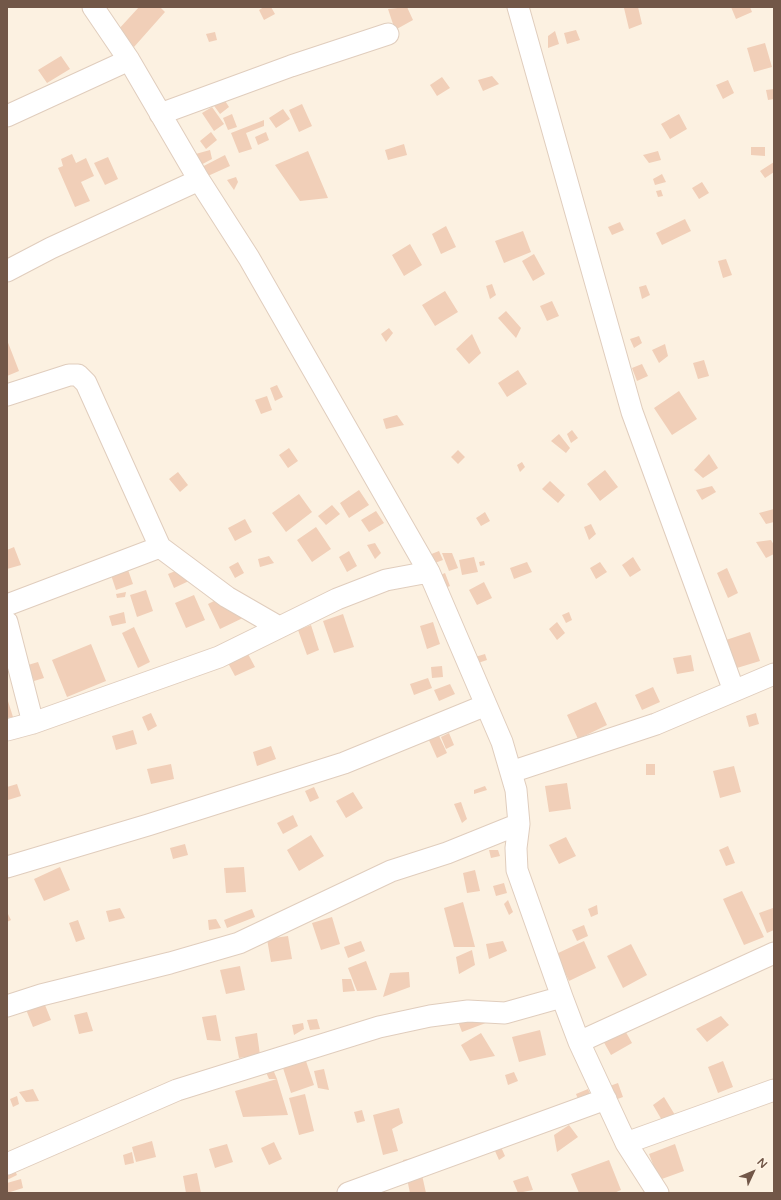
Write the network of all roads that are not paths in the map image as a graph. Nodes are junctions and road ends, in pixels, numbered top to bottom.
1 (518, 7) edge
2 (102, 11) edge
3 (388, 34) dead end
4 (129, 60) junction
5 (160, 114) junction
6 (7, 116) edge
7 (199, 180) junction
8 (7, 272) edge
9 (7, 395) edge
10 (160, 547) junction
11 (429, 572) junction
12 (7, 605) edge
13 (7, 622) edge
14 (279, 627) junction
15 (774, 674) edge
16 (734, 691) junction
17 (486, 705) junction
18 (33, 723) junction
19 (7, 730) edge
20 (511, 772) junction
21 (519, 824) junction
22 (7, 867) edge
23 (774, 953) edge
24 (562, 997) junction
25 (7, 1006) edge
26 (580, 1042) junction
27 (774, 1090) edge
28 (606, 1099) junction
29 (626, 1144) junction
30 (7, 1164) edge
31 (348, 1193) edge
32 (658, 1193) edge

1 - 16 street
2 - 4 street
3 - 5 street
4 - 5 street
4 - 6 street
5 - 7 street
7 - 8 street
7 - 11 street
9 - 10 street
10 - 12 street
10 - 14 street
11 - 14 street
11 - 17 street
13 - 18 street
14 - 18 street
15 - 16 street
16 - 20 street
17 - 20 street
17 - 22 street
18 - 19 street
20 - 21 street
21 - 24 street
21 - 25 street
23 - 26 street
24 - 26 street
24 - 30 street
26 - 28 street
27 - 29 street
28 - 29 street
28 - 31 street
29 - 32 street

